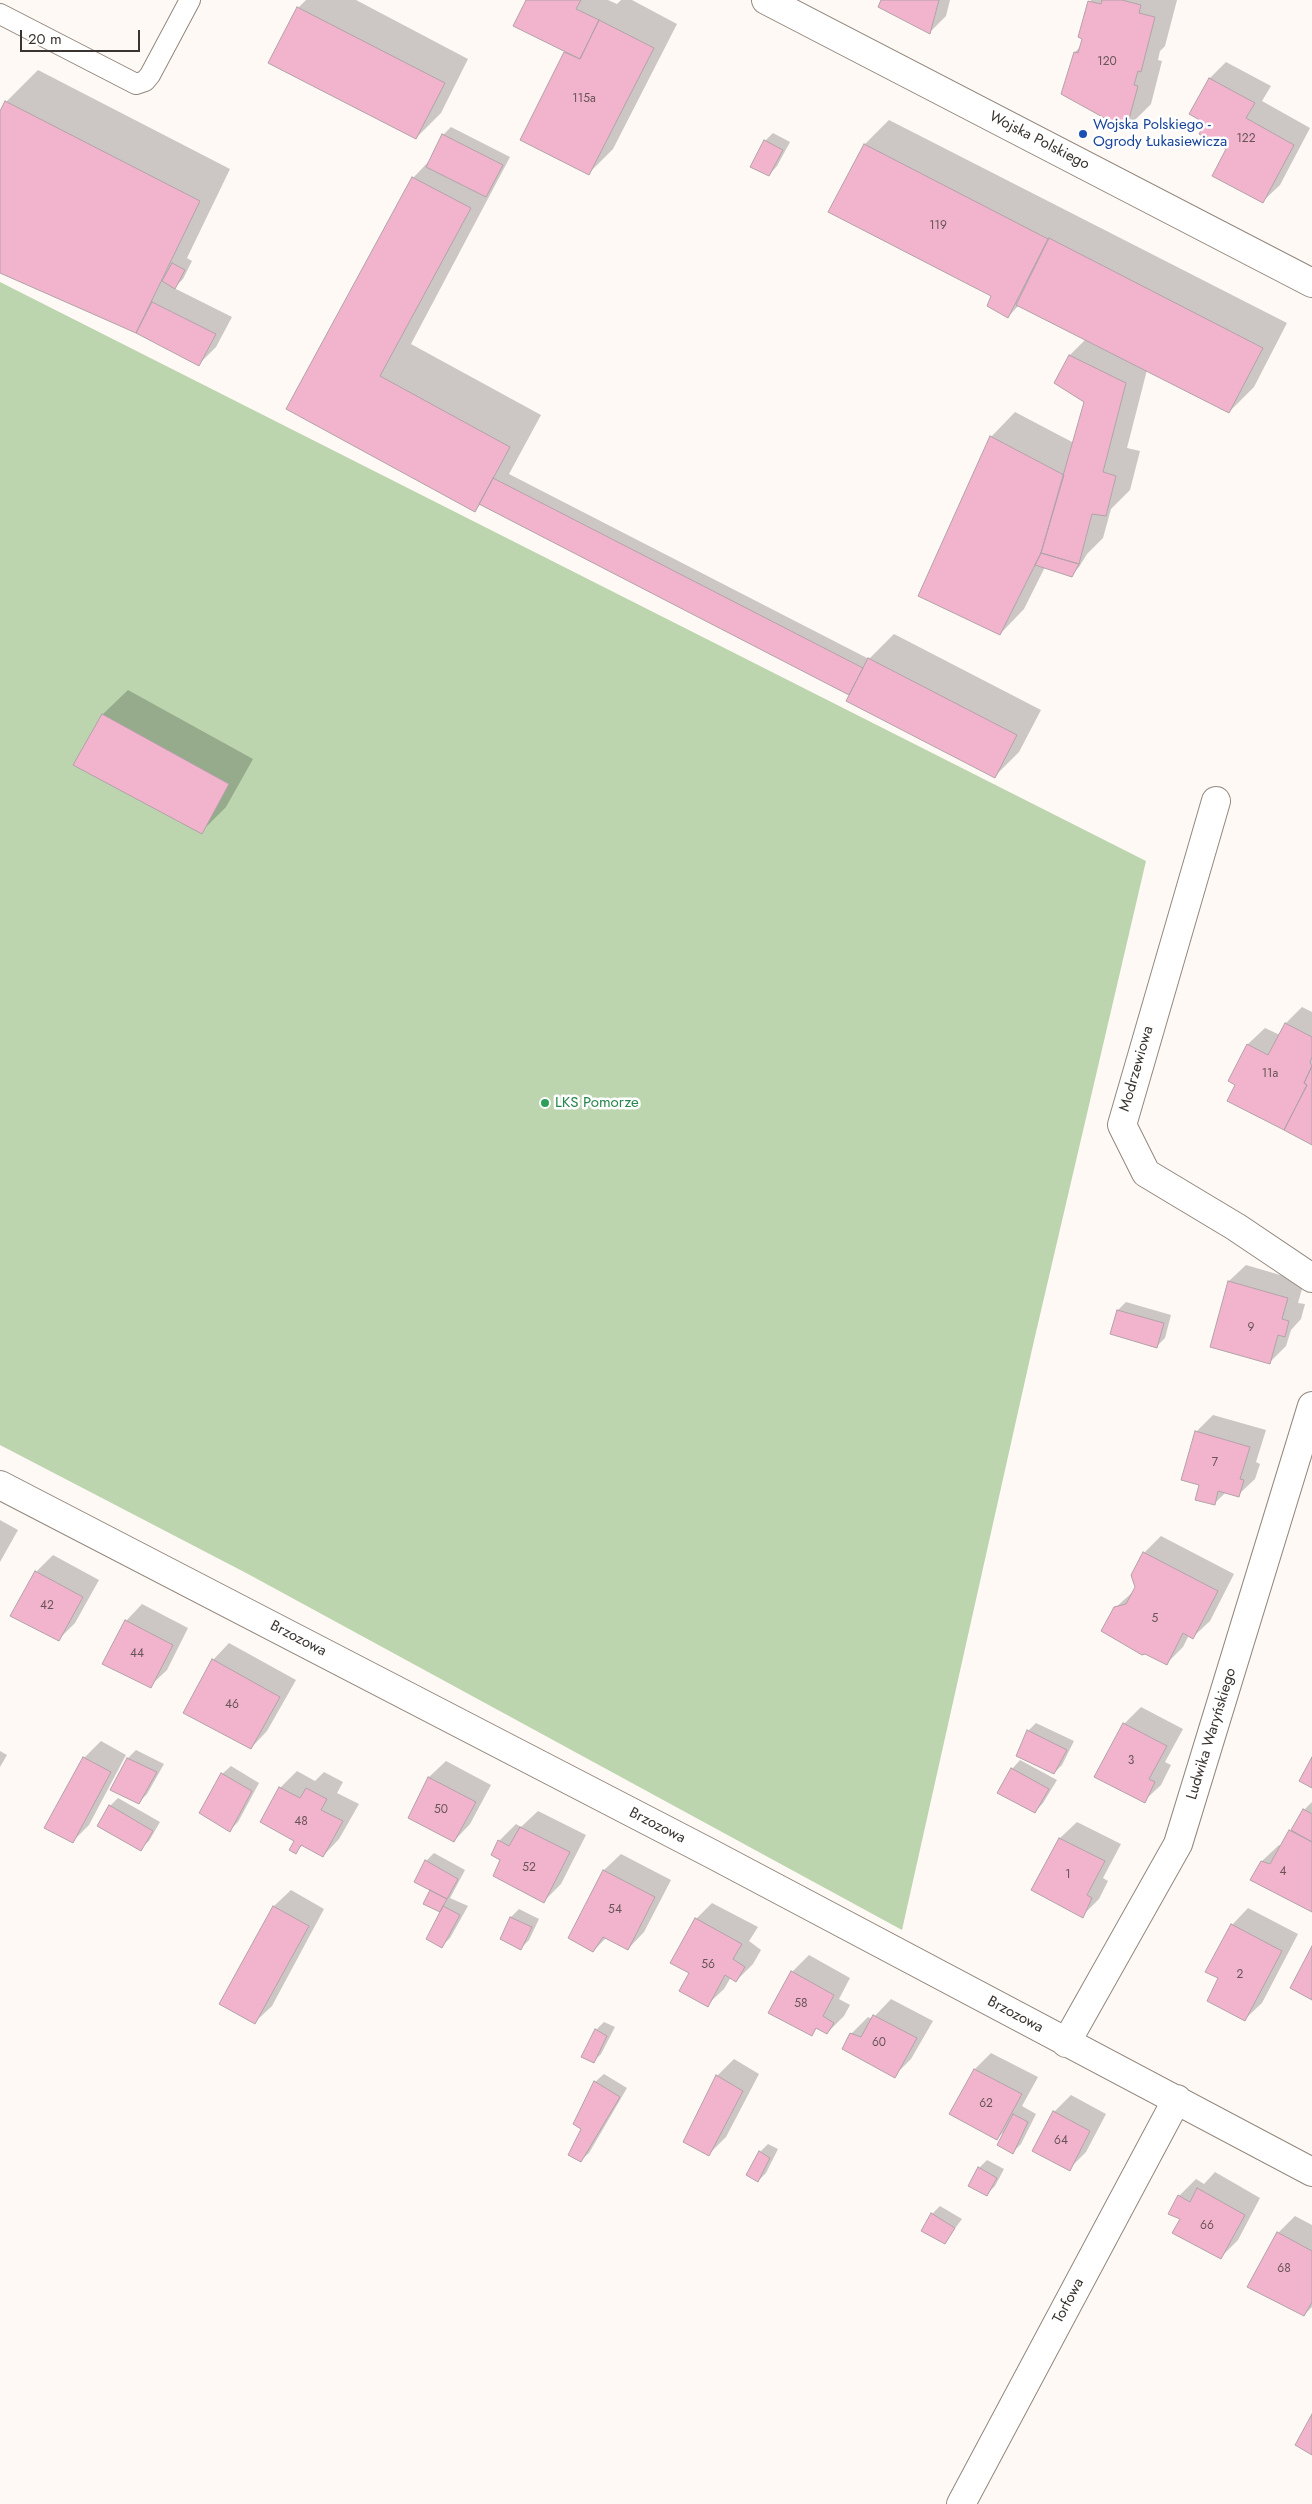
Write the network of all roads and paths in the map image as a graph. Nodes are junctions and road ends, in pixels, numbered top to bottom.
1 (190, 0) edge
2 (766, 0) edge
3 (0, 14) edge
4 (1312, 283) edge
5 (1216, 802) dead end
6 (1312, 1278) edge
7 (1312, 1406) edge
8 (0, 1485) edge
9 (1066, 2042) junction
10 (1177, 2099) junction
11 (1312, 2172) edge
12 (961, 2504) edge

1 - 3 lane
2 - 4 street, Wojska Polskiego
5 - 6 street, Modrzewiowa
7 - 9 street, Ludwika Waryńskiego
8 - 9 street, Brzozowa
9 - 10 street, Brzozowa
10 - 11 street, Brzozowa
10 - 12 street, Torfowa

